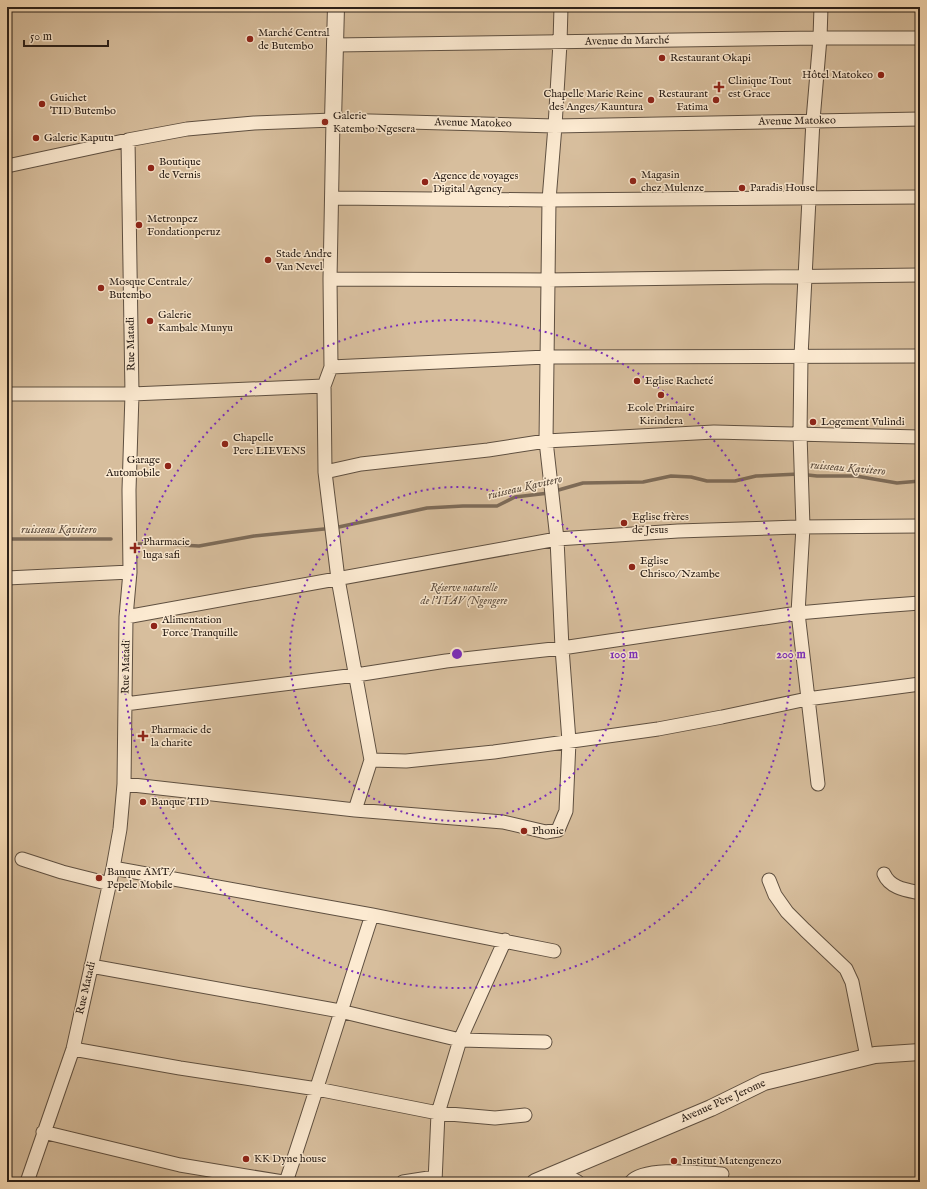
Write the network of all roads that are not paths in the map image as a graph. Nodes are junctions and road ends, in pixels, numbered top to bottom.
1 (336, 7) edge
2 (561, 7) edge
3 (821, 7) edge
4 (820, 38) junction
5 (920, 38) edge
6 (560, 43) junction
7 (335, 45) junction
8 (920, 119) edge
9 (333, 120) junction
10 (813, 120) junction
11 (556, 126) junction
12 (128, 140) junction
13 (7, 166) edge
14 (920, 197) edge
15 (332, 198) junction
16 (809, 199) junction
17 (549, 200) junction
18 (920, 275) edge
19 (805, 276) junction
20 (330, 278) junction
21 (547, 280) junction
22 (801, 356) junction
23 (920, 356) edge
24 (548, 357) junction
25 (331, 367) junction
26 (324, 386) junction
27 (7, 394) edge
28 (132, 394) junction
29 (800, 434) junction
30 (920, 437) edge
31 (546, 441) junction
32 (325, 472) junction
33 (920, 526) edge
34 (803, 527) junction
35 (557, 539) junction
36 (130, 572) junction
37 (7, 578) edge
38 (338, 579) junction
39 (920, 603) edge
40 (798, 613) junction
41 (126, 617) junction
42 (562, 648) junction
43 (356, 675) junction
44 (920, 684) edge
45 (807, 699) junction
46 (125, 704) junction
47 (569, 741) junction
48 (371, 760) junction
49 (124, 784) junction
50 (818, 784) dead end
51 (355, 810) junction
52 (22, 859) dead end
53 (113, 868) junction
54 (884, 874) dead end
55 (769, 880) dead end
56 (110, 884) junction
57 (920, 893) edge
58 (372, 915) junction
59 (505, 940) junction
60 (554, 951) dead end
61 (91, 966) junction
62 (340, 1011) junction
63 (460, 1040) junction
64 (545, 1042) dead end
65 (72, 1049) junction
66 (920, 1052) edge
67 (867, 1057) junction
68 (317, 1089) junction
69 (438, 1113) junction
70 (525, 1115) dead end
71 (44, 1132) junction
72 (560, 1172) junction
73 (722, 1174) dead end
74 (435, 1179) edge
75 (27, 1182) edge
76 (285, 1182) edge
77 (403, 1182) edge
78 (535, 1182) edge
79 (578, 1182) edge
80 (631, 1182) edge

1 - 7 street
2 - 6 street
3 - 4 street
4 - 5 street, Avenue du Marché
4 - 6 street, Avenue du Marché
4 - 10 street
6 - 7 street, Avenue du Marché
6 - 11 street
7 - 9 street
8 - 10 street, Avenue Matokeo
9 - 11 street, Avenue Matokeo
9 - 12 street, Avenue Matokeo
9 - 15 street
10 - 11 street, Avenue Matokeo
10 - 16 street
11 - 17 street
12 - 13 street, Avenue Matokeo
12 - 28 street, Rue Matadi
14 - 16 street
15 - 17 street
15 - 20 street
16 - 17 street
16 - 19 street
17 - 21 street
18 - 19 street
19 - 21 street
19 - 22 street
20 - 21 street
20 - 25 street
21 - 24 street
22 - 23 street
22 - 24 street
22 - 29 street
24 - 25 street
24 - 31 street
25 - 26 street
26 - 28 street
26 - 32 street
27 - 28 street
28 - 36 street, Rue Matadi
29 - 30 street
29 - 31 street
29 - 34 street
31 - 32 street
31 - 35 street
32 - 38 street
33 - 34 street
34 - 35 street
34 - 40 street
35 - 38 street
35 - 42 street
36 - 37 street
36 - 41 street, Rue Matadi
38 - 41 street
38 - 43 street
39 - 40 street
40 - 42 street
40 - 45 street
41 - 46 street, Rue Matadi
42 - 43 street
42 - 47 street
43 - 46 street
43 - 48 street
44 - 45 street
45 - 47 street
45 - 50 street
46 - 49 street, Rue Matadi
47 - 48 street
47 - 51 street
48 - 51 street
49 - 51 street
49 - 53 street, Rue Matadi
52 - 56 street
53 - 56 street, Rue Matadi
53 - 58 street
54 - 57 street
55 - 67 street
56 - 61 street, Rue Matadi
58 - 59 street
58 - 62 street
59 - 60 street
59 - 63 street
61 - 62 street
61 - 65 street, Rue Matadi
62 - 63 street
62 - 68 street
63 - 64 street
63 - 69 street
65 - 68 street
65 - 71 street, Rue Matadi
66 - 67 street, Avenue Père Jerome
67 - 72 street, Avenue Père Jerome
68 - 69 street
68 - 76 street
69 - 70 street
69 - 74 street
71 - 75 street, Rue Matadi
71 - 76 street
72 - 78 street, Avenue Père Jerome
72 - 79 street
73 - 80 street
74 - 77 street

